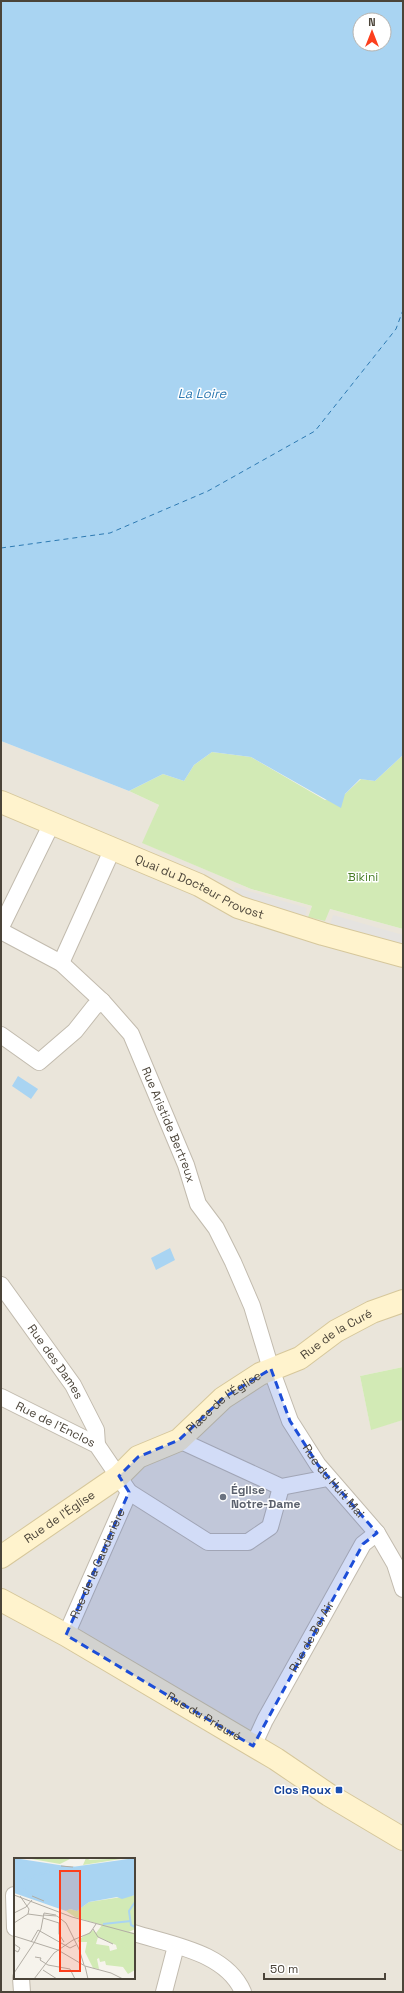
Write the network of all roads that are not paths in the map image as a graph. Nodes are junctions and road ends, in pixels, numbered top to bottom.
1 (1, 802) edge
2 (52, 823) junction
3 (113, 848) junction
4 (1, 927) edge
5 (1, 931) edge
6 (403, 956) edge
7 (61, 963) junction
8 (102, 1001) junction
9 (1, 1036) edge
10 (1, 1285) edge
11 (403, 1301) edge
12 (271, 1369) junction
13 (1, 1397) edge
14 (179, 1440) junction
15 (97, 1445) junction
16 (328, 1478) junction
17 (124, 1484) junction
18 (281, 1487) junction
19 (377, 1533) junction
20 (1, 1557) edge
21 (403, 1588) edge
22 (1, 1600) edge
23 (66, 1635) junction
24 (253, 1746) junction
25 (403, 1839) edge
26 (10, 1895) edge
27 (14, 1921) edge
28 (135, 1933) edge
29 (176, 1946) junction
30 (20, 1979) edge
31 (22, 1992) edge
32 (164, 1992) edge
33 (243, 1992) edge

1 - 2 street, Quai du Docteur Provost
2 - 3 street, Quai du Docteur Provost
2 - 4 street
3 - 6 street, Quai du Docteur Provost
3 - 7 street
5 - 7 street, Rue Aristide Bertreux
7 - 8 street, Rue Aristide Bertreux
8 - 9 street
8 - 12 street, Rue Aristide Bertreux
10 - 15 street, Rue des Dames
11 - 12 street, Rue de la Curé
12 - 14 street, Place de l'Église
12 - 16 street, Rue du Huit Mai
13 - 15 street, Rue de l'Enclos
14 - 17 street, Place de l'Église
14 - 18 street, Place de l'Église
15 - 17 street, Rue de l'Enclos
16 - 18 street
16 - 19 street, Rue du Huit Mai
17 - 18 street
17 - 20 street, Rue de l'Église
17 - 23 street, Rue de la Gaudarière
19 - 21 street, Rue du Huit Mai
19 - 24 street, Rue de Bel Air
22 - 23 street, Rue du Prieuré
23 - 24 street, Rue du Prieuré
24 - 25 street, Rue du Prieuré
26 - 27 street
28 - 29 street
29 - 32 street
29 - 33 street
30 - 31 street

